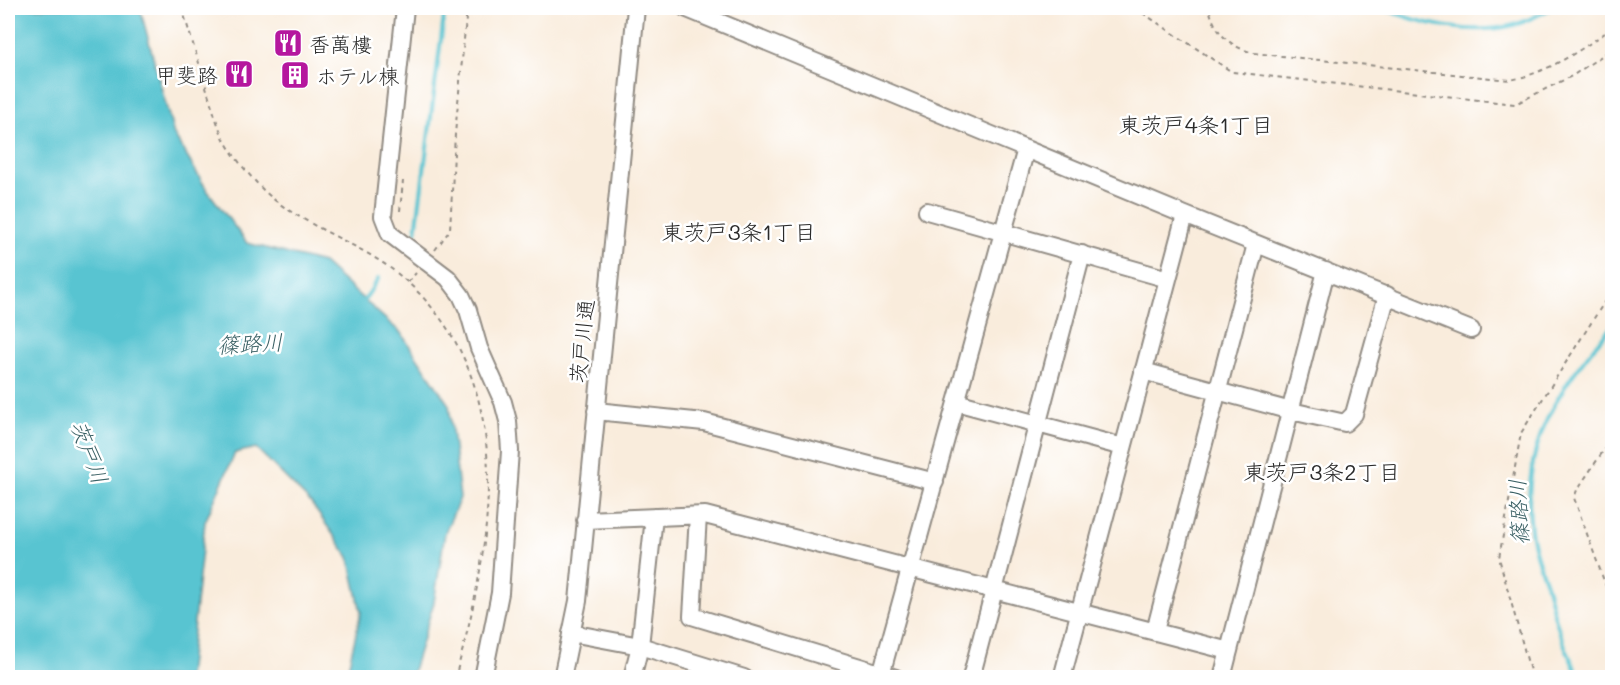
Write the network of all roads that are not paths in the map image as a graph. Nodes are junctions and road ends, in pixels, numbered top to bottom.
1 (405, 8) edge
2 (636, 8) edge
3 (685, 8) edge
4 (1026, 149) junction
5 (927, 212) dead end
6 (1185, 215) junction
7 (1003, 232) junction
8 (1256, 244) junction
9 (1082, 254) junction
10 (1326, 271) junction
11 (1168, 279) junction
12 (1387, 295) junction
13 (1471, 330) dead end
14 (1143, 371) junction
15 (1217, 391) junction
16 (956, 402) junction
17 (596, 411) junction
18 (1291, 411) junction
19 (1037, 424) junction
20 (1123, 447) junction
21 (935, 482) junction
22 (698, 516) junction
23 (654, 517) junction
24 (585, 520) junction
25 (911, 568) junction
26 (993, 590) junction
27 (1079, 612) junction
28 (1155, 631) junction
29 (571, 633) junction
30 (640, 646) junction
31 (1229, 651) junction
32 (886, 676) edge
33 (483, 678) edge
34 (562, 678) edge
35 (633, 678) edge
36 (744, 678) edge
37 (971, 678) edge
38 (1062, 678) edge
39 (1222, 678) edge

1 - 33 street
2 - 17 street, 茨戸川通
3 - 4 street
4 - 6 street
4 - 7 street
5 - 7 street
6 - 8 street
6 - 11 street
7 - 9 street
7 - 16 street
8 - 10 street
8 - 15 street
9 - 11 street
9 - 19 street
10 - 12 street
10 - 18 street
11 - 14 street
12 - 13 street
12 - 18 street
14 - 15 street
14 - 20 street
15 - 18 street
15 - 28 street
16 - 19 street
16 - 21 street
17 - 21 street
17 - 24 street, 茨戸川通
18 - 31 street
19 - 20 street
19 - 26 street
20 - 27 street
21 - 25 street
22 - 23 street
22 - 25 street
22 - 32 street
23 - 24 street
23 - 30 street
24 - 29 street, 茨戸川通
25 - 26 street
25 - 32 street
26 - 27 street
26 - 37 street
27 - 28 street
27 - 38 street
28 - 31 street
29 - 30 street
29 - 34 street, 茨戸川通
30 - 35 street
30 - 36 street
31 - 39 street

